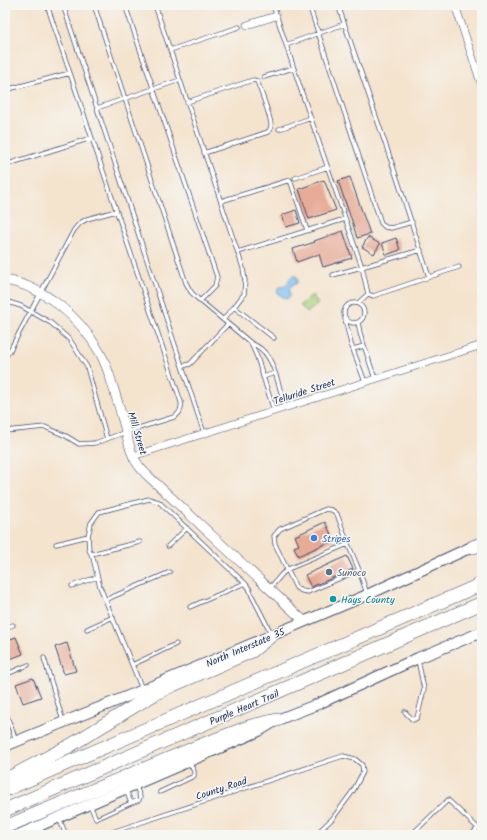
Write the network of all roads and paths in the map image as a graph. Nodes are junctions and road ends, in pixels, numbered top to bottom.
1 (47, 5) edge
2 (64, 5) edge
3 (94, 5) edge
4 (125, 5) edge
5 (155, 5) edge
6 (273, 5) edge
7 (309, 5) edge
8 (338, 5) edge
9 (455, 5) edge
10 (276, 16) junction
11 (344, 24) junction
12 (247, 25) dead end
13 (239, 27) dead end
14 (318, 33) junction
15 (286, 45) junction
16 (170, 50) junction
17 (293, 68) junction
18 (70, 73) junction
19 (264, 77) dead end
20 (180, 80) junction
21 (482, 86) edge
22 (153, 89) junction
23 (5, 90) edge
24 (125, 98) junction
25 (187, 102) junction
26 (97, 108) junction
27 (311, 118) junction
28 (279, 129) dead end
29 (91, 138) junction
30 (204, 153) junction
31 (5, 165) edge
32 (328, 167) junction
33 (295, 178) dead end
34 (221, 201) junction
35 (116, 211) junction
36 (345, 219) junction
37 (412, 222) junction
38 (307, 230) junction
39 (420, 250) junction
40 (238, 252) junction
41 (362, 267) junction
42 (459, 267) dead end
43 (334, 275) dead end
44 (429, 277) junction
45 (5, 280) edge
46 (40, 293) junction
47 (368, 294) junction
48 (5, 301) edge
49 (200, 301) junction
50 (358, 303) junction
51 (234, 308) junction
52 (31, 311) junction
53 (345, 318) junction
54 (223, 320) junction
55 (358, 322) junction
56 (228, 324) junction
57 (274, 338) dead end
58 (251, 342) junction
59 (481, 345) edge
60 (364, 346) junction
61 (353, 348) junction
62 (482, 354) edge
63 (5, 357) edge
64 (182, 366) junction
65 (275, 373) junction
66 (263, 377) junction
67 (375, 379) junction
68 (365, 382) junction
69 (284, 408) junction
70 (274, 411) junction
71 (5, 431) edge
72 (126, 432) junction
73 (204, 434) junction
74 (107, 438) junction
75 (133, 456) junction
76 (187, 528) junction
77 (88, 536) junction
78 (140, 542) dead end
79 (56, 544) dead end
80 (348, 544) junction
81 (479, 544) edge
82 (168, 546) dead end
83 (91, 554) junction
84 (288, 569) junction
85 (359, 570) junction
86 (170, 572) dead end
87 (97, 577) junction
88 (245, 583) junction
89 (482, 584) edge
90 (72, 586) dead end
91 (269, 589) junction
92 (367, 595) junction
93 (105, 600) junction
94 (482, 603) edge
95 (190, 607) dead end
96 (113, 617) junction
97 (304, 621) junction
98 (13, 625) dead end
99 (5, 628) edge
100 (87, 629) dead end
101 (482, 632) edge
102 (272, 635) junction
103 (176, 644) dead end
104 (44, 658) dead end
105 (418, 658) junction
106 (28, 665) dead end
107 (132, 665) junction
108 (5, 675) edge
109 (143, 690) junction
110 (5, 711) edge
111 (405, 712) dead end
112 (277, 720) junction
113 (63, 722) junction
114 (16, 741) junction
115 (5, 746) edge
116 (189, 761) junction
117 (5, 780) edge
118 (135, 785) junction
119 (125, 789) junction
120 (5, 790) edge
121 (160, 792) dead end
122 (131, 803) junction
123 (90, 804) junction
124 (5, 810) edge
125 (59, 817) junction
126 (5, 826) edge
127 (480, 827) edge
128 (41, 830) edge
129 (18, 835) edge
130 (66, 835) edge
131 (103, 835) edge
132 (315, 835) edge
133 (411, 835) edge
134 (471, 835) edge

1 - 18 lane
2 - 26 lane
3 - 24 lane
4 - 22 lane
5 - 16 lane
6 - 10 lane
7 - 14 lane
8 - 11 lane
9 - 21 street
10 - 12 street
10 - 15 lane
11 - 14 lane
11 - 37 lane
13 - 16 lane
14 - 15 lane
14 - 37 lane
15 - 17 lane
16 - 20 lane
17 - 19 lane
17 - 27 lane
18 - 23 lane
18 - 29 lane
20 - 22 lane
20 - 25 lane
22 - 24 lane
22 - 49 lane
24 - 26 lane
24 - 49 lane
25 - 30 lane
25 - 30 lane
26 - 64 lane
27 - 28 lane
27 - 32 lane
29 - 31 lane
29 - 35 lane
30 - 34 lane
32 - 33 lane
32 - 36 lane
34 - 38 lane
34 - 40 lane
35 - 46 lane
35 - 72 lane
36 - 38 lane
36 - 41 lane
37 - 39 lane
38 - 40 lane
39 - 41 lane
39 - 44 lane
40 - 51 lane
41 - 43 lane
41 - 47 lane
42 - 44 lane
44 - 47 lane
45 - 46 street, Mill Street
46 - 52 lane
46 - 72 street, Mill Street
47 - 50 lane
48 - 52 lane
49 - 54 lane
50 - 53 lane
50 - 55 lane
51 - 54 lane
51 - 57 lane
52 - 63 lane
52 - 74 lane
53 - 55 lane
53 - 61 lane
54 - 56 lane
55 - 60 lane
56 - 58 lane
56 - 64 lane
58 - 65 lane
58 - 66 lane
59 - 62 street
59 - 67 street, Telluride Street
60 - 61 lane
60 - 67 lane
61 - 68 lane
64 - 73 lane
65 - 66 lane
65 - 69 lane
66 - 70 lane
67 - 68 street, Telluride Street
68 - 69 street, Telluride Street
69 - 70 street, Telluride Street
70 - 73 street, Telluride Street
71 - 74 lane
72 - 74 lane
72 - 75 street, Mill Street
73 - 75 street, Telluride Street
75 - 91 street, Mill Street
76 - 77 lane
76 - 82 lane
76 - 88 lane
77 - 79 lane
77 - 83 lane
78 - 83 lane
80 - 84 lane
80 - 84 lane
80 - 85 lane
81 - 92 main road, North Interstate 35
83 - 87 lane
84 - 85 lane
84 - 91 lane
85 - 92 lane
86 - 93 lane
87 - 90 lane
87 - 93 lane
88 - 95 lane
88 - 102 lane
89 - 120 highway, Purple Heart Trail
91 - 97 street, Mill Street
92 - 97 main road, North Interstate 35
93 - 96 lane
94 - 124 highway, Purple Heart Trail
96 - 100 lane
96 - 107 lane
97 - 102 main road, North Interstate 35
98 - 99 lane
101 - 105 main road
102 - 109 main road, North Interstate 35
102 - 117 highway
103 - 107 lane
104 - 113 lane
105 - 111 lane
105 - 112 main road
106 - 108 lane
107 - 109 lane
109 - 113 main road, North Interstate 35
110 - 114 lane
112 - 116 main road
112 - 126 highway
113 - 114 main road, North Interstate 35
114 - 115 main road, North Interstate 35
116 - 118 main road
116 - 121 lane
118 - 119 main road
118 - 122 lane
119 - 122 lane
119 - 123 main road
122 - 123 lane
123 - 125 main road
125 - 128 main road
125 - 130 lane
127 - 133 lane
127 - 134 lane
128 - 129 main road
131 - 132 lane, County Road

